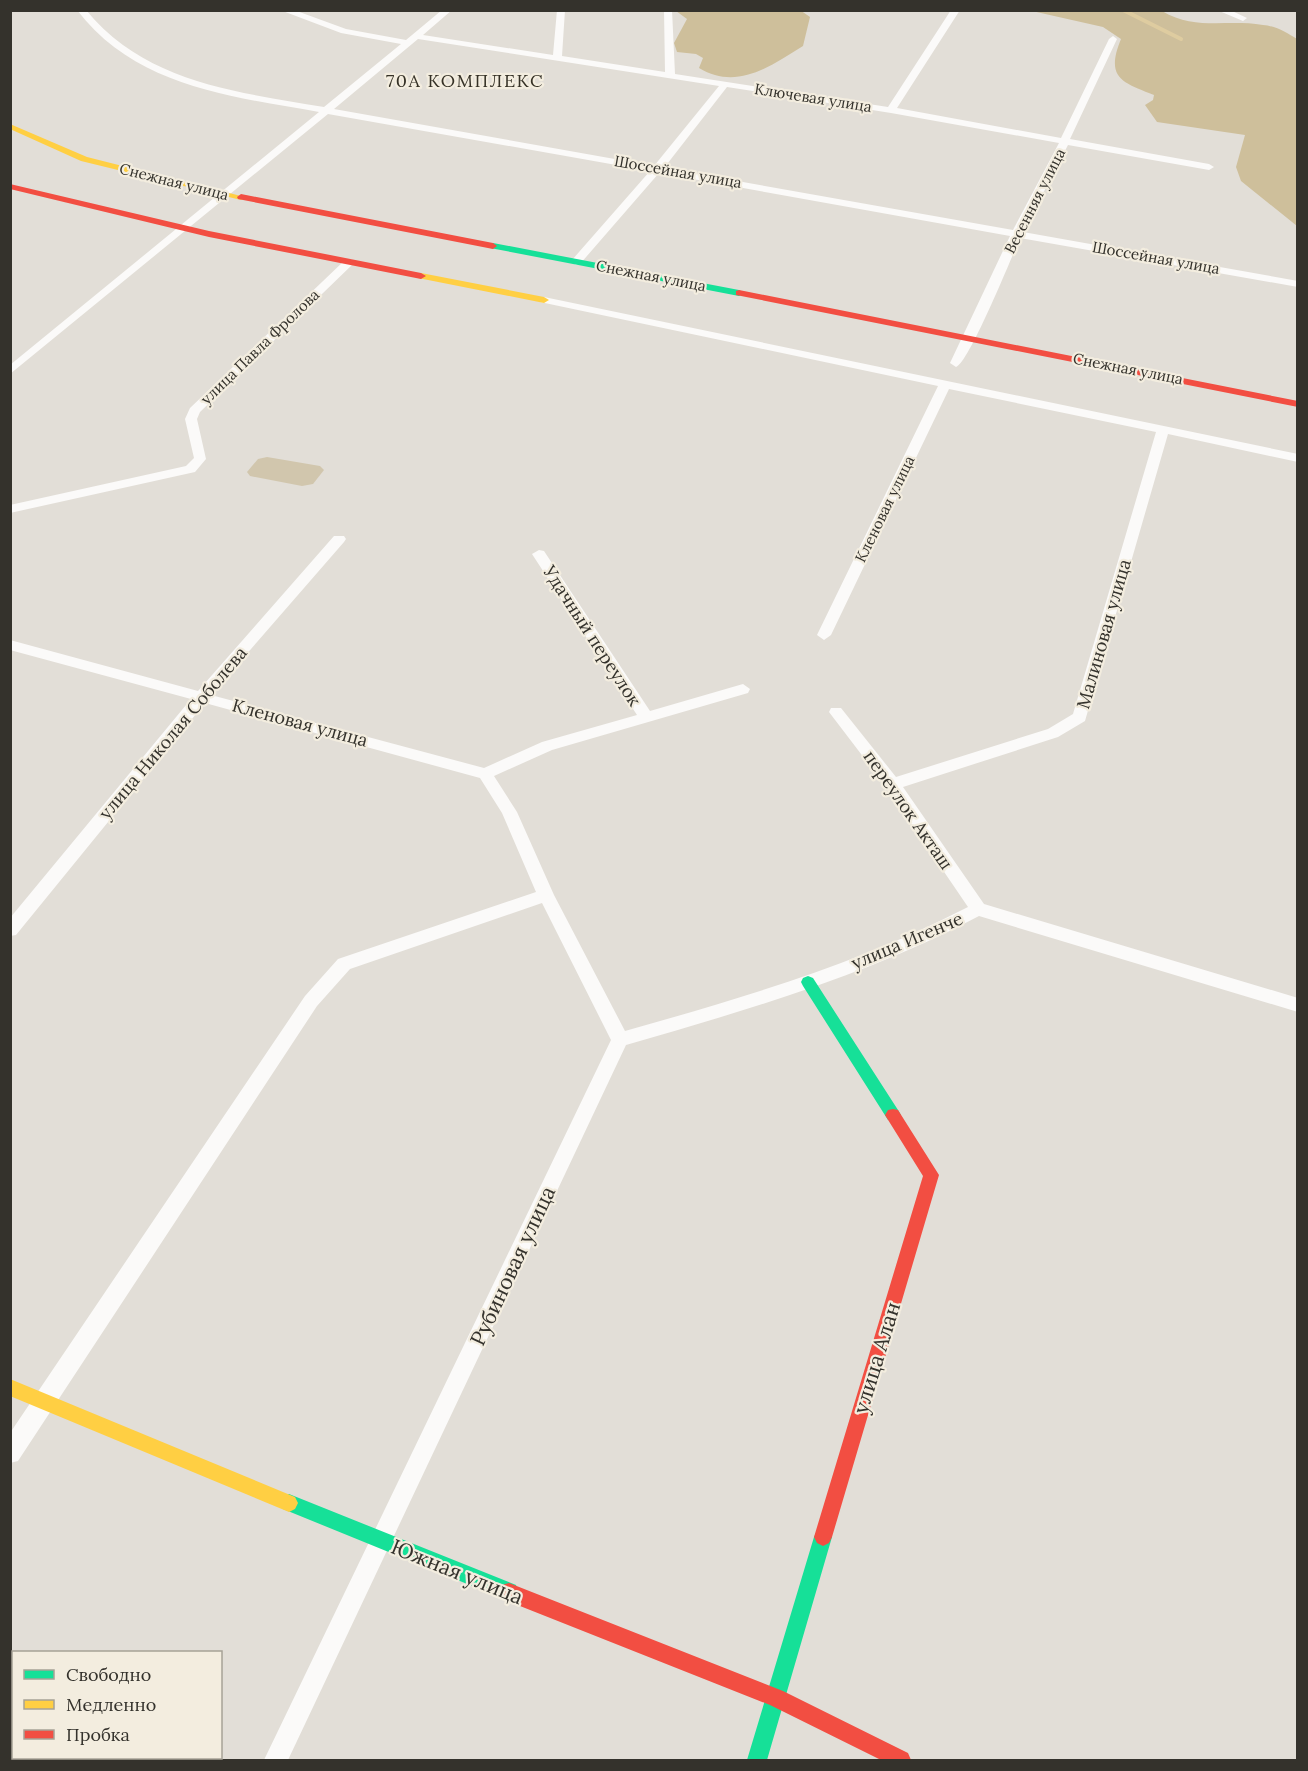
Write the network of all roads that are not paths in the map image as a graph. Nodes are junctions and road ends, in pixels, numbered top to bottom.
1 (81, 10) edge
2 (284, 10) edge
3 (448, 10) edge
4 (561, 10) edge
5 (669, 10) edge
6 (956, 10) edge
7 (1221, 10) edge
8 (1243, 18) dead end
9 (414, 37) junction
10 (1113, 39) dead end
11 (557, 58) junction
12 (670, 75) junction
13 (725, 84) junction
14 (328, 110) junction
15 (891, 110) junction
16 (10, 126) edge
17 (1065, 140) junction
18 (1209, 166) dead end
19 (658, 168) junction
20 (10, 186) edge
21 (226, 194) junction
22 (184, 229) junction
23 (1017, 233) junction
24 (349, 262) junction
25 (576, 262) junction
26 (1298, 284) edge
27 (544, 300) joint
28 (970, 337) junction
29 (956, 363) dead end
30 (10, 371) edge
31 (946, 383) junction
32 (1298, 404) edge
33 (1163, 429) junction
34 (1298, 458) edge
35 (10, 509) edge
36 (339, 539) dead end
37 (539, 554) dead end
38 (824, 635) dead end
39 (10, 645) edge
40 (743, 689) dead end
41 (202, 696) junction
42 (836, 712) dead end
43 (646, 717) junction
44 (485, 774) junction
45 (893, 784) junction
46 (546, 895) junction
47 (978, 909) junction
48 (10, 930) edge
49 (808, 982) junction
50 (1298, 1005) edge
51 (620, 1040) junction
52 (10, 1387) edge
53 (44, 1400) junction
54 (10, 1453) edge
55 (382, 1542) junction
56 (776, 1698) junction
57 (276, 1761) edge
58 (757, 1761) edge
59 (901, 1761) edge

1 - 14 street, Шоссейная улица
2 - 9 street, Ключевая улица
3 - 9 street
4 - 11 street
5 - 12 street
6 - 15 street
7 - 8 street
9 - 11 street, Ключевая улица
9 - 14 street
10 - 17 street, Весенняя улица
11 - 12 street, Ключевая улица
12 - 13 street, Ключевая улица
13 - 15 street, Ключевая улица
13 - 19 street
14 - 19 street, Шоссейная улица
14 - 21 street
15 - 17 street, Ключевая улица
16 - 21 street, Снежная улица
17 - 18 street, Ключевая улица
17 - 23 street, Весенняя улица
19 - 23 street, Шоссейная улица
19 - 25 street
20 - 22 street
21 - 22 street
21 - 25 street, Снежная улица
22 - 24 street
22 - 30 street
23 - 26 street, Шоссейная улица
23 - 28 street, Весенняя улица
24 - 27 street
24 - 35 street, улица Павла Фролова
25 - 28 street, Снежная улица
27 - 31 street
28 - 29 street, Весенняя улица
28 - 32 street, Снежная улица
31 - 33 street
31 - 38 street, Кленовая улица
33 - 34 street
33 - 45 street, Малиновая улица
36 - 41 street, улица Николая Соболева
37 - 43 street, Удачный переулок
39 - 41 street, Кленовая улица
40 - 43 street
41 - 44 street, Кленовая улица
41 - 48 street, улица Николая Соболева
42 - 45 street, переулок Акташ
43 - 44 street
44 - 46 street
45 - 47 street, переулок Акташ
46 - 51 street
46 - 53 street
47 - 49 street, улица Игенче
47 - 50 street, улица Игенче
49 - 51 street, улица Игенче
49 - 56 street, улица Алан
51 - 55 street, Рубиновая улица
52 - 53 street, Южная улица
53 - 54 street
53 - 55 street, Южная улица
55 - 56 street, Южная улица
55 - 57 street, Рубиновая улица
56 - 58 street, улица Алан
56 - 59 street, Южная улица

